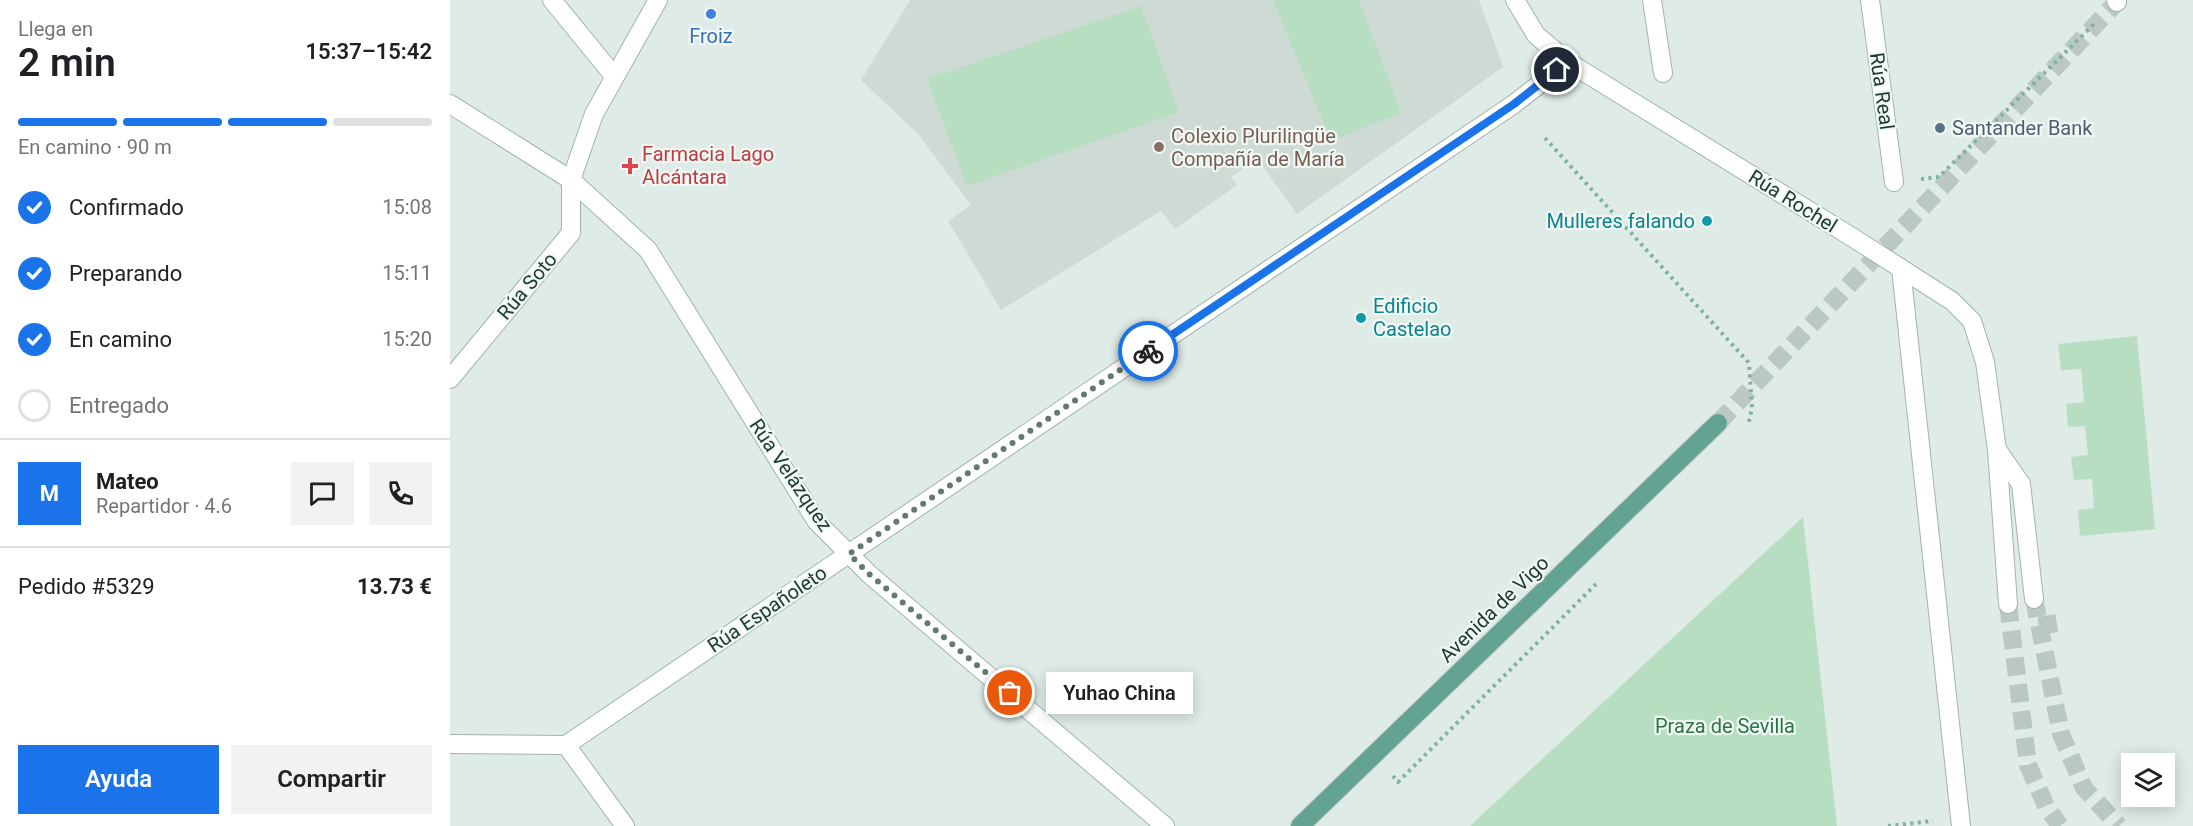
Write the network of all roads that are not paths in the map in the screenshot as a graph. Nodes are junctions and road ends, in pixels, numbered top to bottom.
1 (552, 0) edge
2 (658, 0) edge
3 (1515, 0) edge
4 (1652, 0) edge
5 (1870, 0) edge
6 (1568, 62) junction
7 (1663, 73) dead end
8 (614, 76) junction
9 (450, 104) edge
10 (571, 180) junction
11 (1894, 182) road end
12 (1901, 268) junction
13 (450, 379) edge
14 (1718, 423) tunnel mouth
15 (1997, 450) junction
16 (849, 554) junction
17 (2034, 599) tunnel mouth
18 (2008, 604) tunnel mouth
19 (450, 744) edge
20 (566, 745) junction
21 (1961, 822) edge
22 (626, 826) edge
23 (1165, 826) edge
24 (1300, 826) edge

1 - 8 street
2 - 8 street, Rúa Soto
3 - 6 street, Rúa Rochel
4 - 7 street
5 - 11 street, Rúa Real
6 - 12 street, Rúa Rochel
6 - 16 street, Rúa Españoleto
8 - 10 street, Rúa Soto
9 - 10 street, Rúa Velázquez
10 - 13 street, Rúa Soto
10 - 16 street, Rúa Velázquez
12 - 15 street, Rúa Rochel
12 - 21 street
14 - 24 main road, Avenida de Vigo
15 - 17 street
15 - 18 street, Rúa Rochel
16 - 20 street, Rúa Españoleto
16 - 23 street, Rúa Velázquez
19 - 20 street
20 - 22 street

